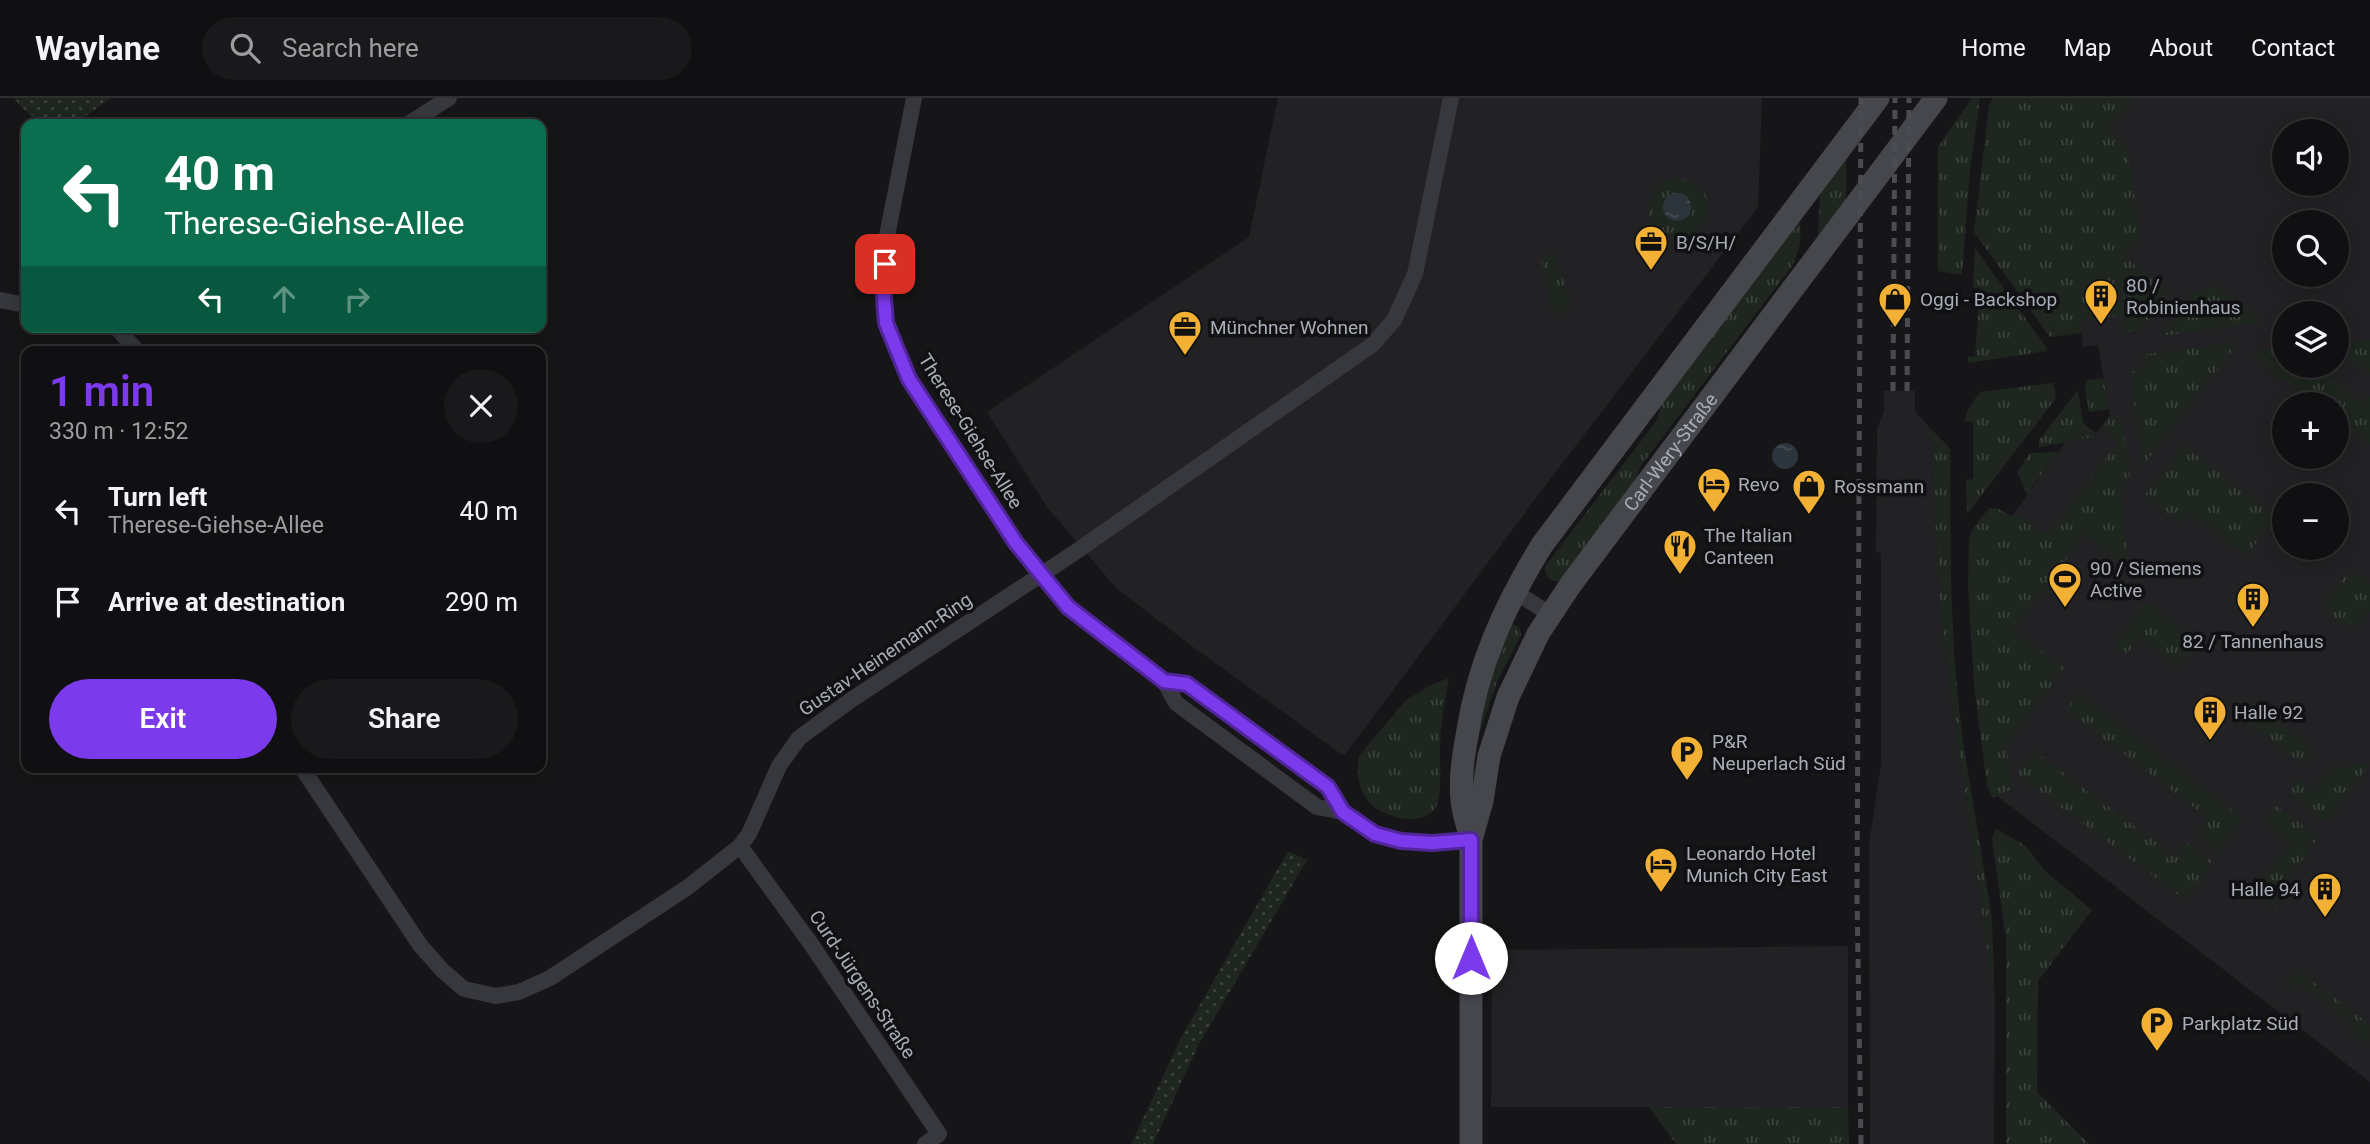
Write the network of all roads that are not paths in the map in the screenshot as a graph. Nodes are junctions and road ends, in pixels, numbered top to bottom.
1 (449, 98) edge
2 (914, 98) edge
3 (1451, 98) edge
4 (1878, 98) edge
5 (1937, 98) edge
6 (416, 119) edge
7 (0, 300) edge
8 (21, 304) edge
9 (1040, 575) junction
10 (1515, 592) junction
11 (1550, 614) junction
12 (1164, 681) junction
13 (305, 773) edge
14 (1343, 812) junction
15 (1471, 840) junction
16 (740, 846) junction
17 (925, 1144) edge
18 (1471, 1144) edge

1 - 6 street
2 - 9 street, Therese-Giehse-Allee
3 - 9 street, Gustav-Heinemann-Ring
4 - 10 main road, Carl-Wery-Straße
5 - 11 main road, Carl-Wery-Straße
7 - 8 street
9 - 12 street, Therese-Giehse-Allee
9 - 16 street, Gustav-Heinemann-Ring
10 - 11 street
10 - 15 main road, Carl-Wery-Straße
11 - 15 main road, Carl-Wery-Straße
12 - 14 street, Therese-Giehse-Allee
12 - 14 street, Therese-Giehse-Allee
13 - 16 street, Gustav-Heinemann-Ring
14 - 15 street, Therese-Giehse-Allee
15 - 18 main road, Carl-Wery-Straße
16 - 17 street, Curd-Jürgens-Straße

